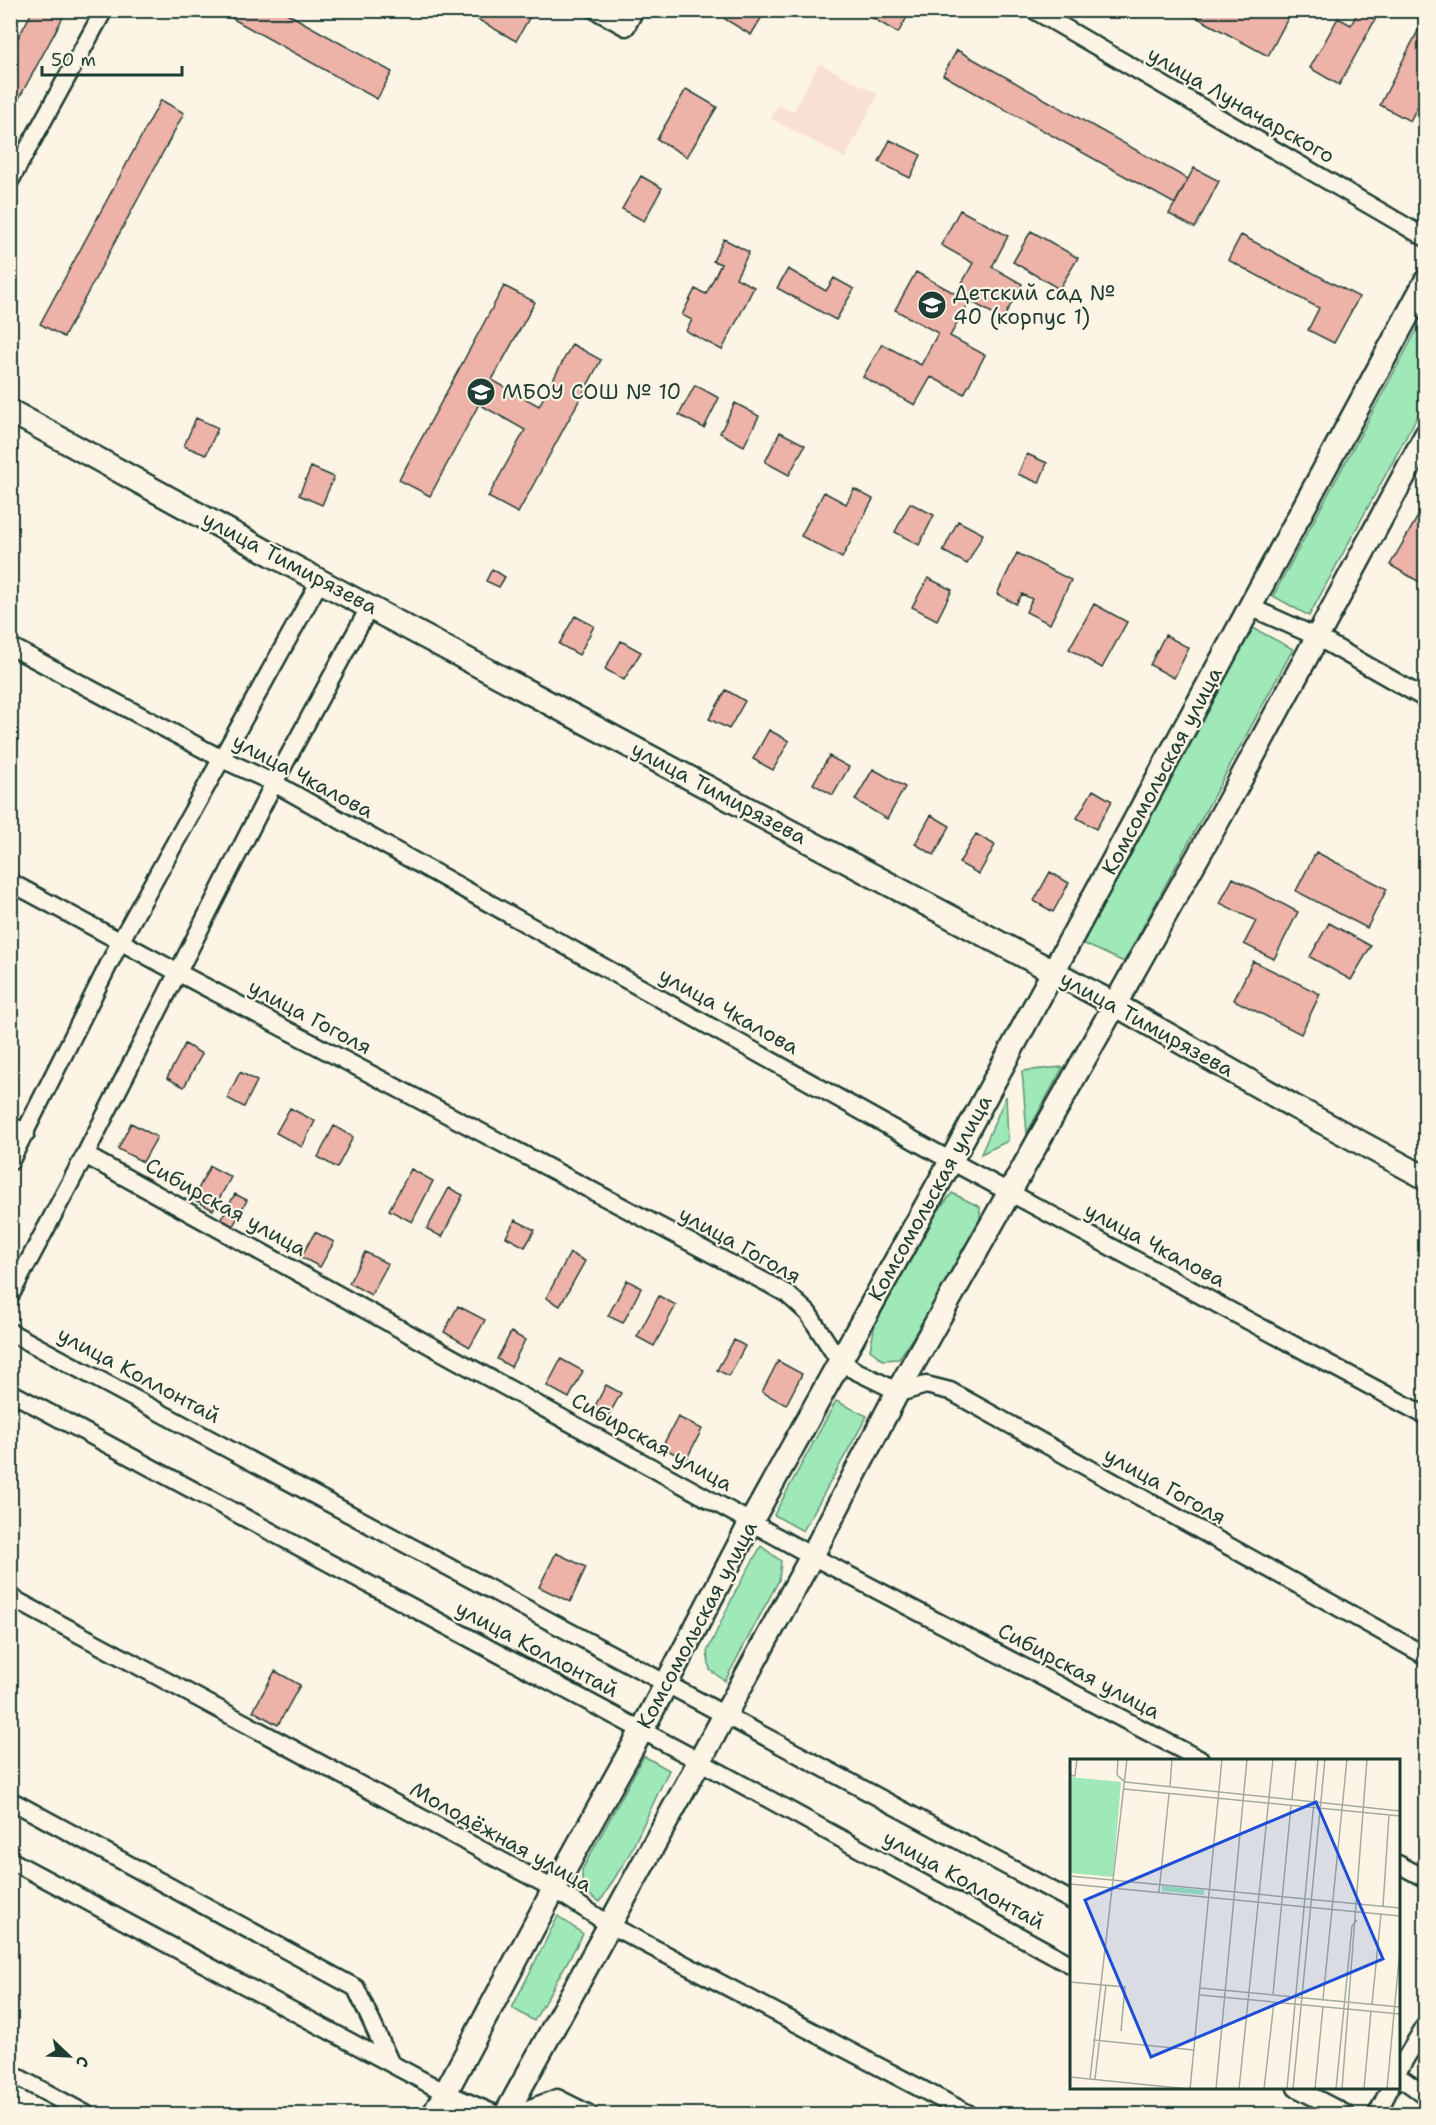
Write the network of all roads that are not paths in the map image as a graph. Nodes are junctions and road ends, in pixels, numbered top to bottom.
1 (104, 10) edge
2 (595, 10) edge
3 (635, 10) edge
4 (1034, 10) edge
5 (10, 181) edge
6 (1425, 237) edge
7 (1425, 281) edge
8 (10, 411) edge
9 (1425, 435) edge
10 (320, 580) junction
11 (370, 606) junction
12 (1250, 608) junction
13 (1317, 637) junction
14 (10, 646) edge
15 (1425, 699) edge
16 (222, 759) junction
17 (274, 783) junction
18 (10, 882) edge
19 (120, 942) junction
20 (177, 972) junction
21 (1053, 972) junction
22 (1116, 1005) junction
23 (10, 1125) edge
24 (26, 1133) junction
25 (85, 1155) junction
26 (951, 1161) junction
27 (10, 1162) edge
28 (1425, 1178) edge
29 (1010, 1192) junction
30 (10, 1296) edge
31 (10, 1332) edge
32 (840, 1359) junction
33 (898, 1391) junction
34 (10, 1392) edge
35 (1425, 1416) edge
36 (751, 1522) junction
37 (812, 1556) junction
38 (10, 1597) edge
39 (1425, 1656) edge
40 (666, 1684) junction
41 (723, 1715) junction
42 (642, 1731) junction
43 (1197, 1759) edge
44 (699, 1761) junction
45 (10, 1800) edge
46 (10, 1860) edge
47 (1400, 1865) edge
48 (1425, 1879) edge
49 (554, 1889) junction
50 (1070, 1900) edge
51 (610, 1925) junction
52 (1070, 1964) edge
53 (1425, 2024) edge
54 (390, 2062) junction
55 (1400, 2069) edge
56 (10, 2073) edge
57 (1400, 2075) edge
58 (1298, 2089) edge
59 (1390, 2089) edge
60 (446, 2093) junction
61 (1425, 2096) edge
62 (86, 2115) edge
63 (434, 2115) edge
64 (495, 2115) edge
65 (506, 2115) edge
66 (514, 2115) edge
67 (589, 2115) edge
68 (969, 2115) edge
69 (1346, 2115) edge
70 (1377, 2115) edge

1 - 5 street
2 - 3 street
4 - 6 street, улица Луначарского
7 - 12 street, Комсомольская улица
8 - 10 street, улица Тимирязева
9 - 13 street
10 - 11 street, улица Тимирязева
10 - 16 street
11 - 17 street
11 - 21 street, улица Тимирязева
12 - 13 street
12 - 21 street, Комсомольская улица
13 - 15 street
13 - 22 street
14 - 16 street, улица Чкалова
16 - 17 street, улица Чкалова
16 - 19 street
17 - 20 street
17 - 26 street, улица Чкалова
18 - 19 street, улица Гоголя
19 - 20 street, улица Гоголя
19 - 24 street
20 - 25 street
20 - 32 street, улица Гоголя
21 - 22 street, улица Тимирязева
21 - 26 street, Комсомольская улица
22 - 28 street, улица Тимирязева
22 - 29 street
23 - 24 street
24 - 27 street
25 - 30 street
25 - 36 street, Сибирская улица
26 - 29 street, улица Чкалова
26 - 32 street, Комсомольская улица
29 - 33 street
29 - 35 street, улица Чкалова
31 - 40 street, улица Коллонтай
32 - 33 street, улица Гоголя
32 - 36 street, Комсомольская улица
33 - 37 street
33 - 39 street, улица Гоголя
34 - 42 street, улица Коллонтай
36 - 37 street, Сибирская улица
36 - 40 street, Комсомольская улица
37 - 41 street
37 - 43 street, Сибирская улица
38 - 49 street, Молодёжная улица
40 - 41 street, улица Коллонтай
40 - 42 street, Комсомольская улица
41 - 44 street
41 - 50 street, улица Коллонтай
42 - 44 street, улица Коллонтай
42 - 49 street, Комсомольская улица
44 - 51 street
44 - 52 street, улица Коллонтай
45 - 54 street
46 - 54 street
47 - 48 street
49 - 51 street, Молодёжная улица
49 - 60 street, Комсомольская улица
51 - 65 street
51 - 68 street, Молодёжная улица
53 - 55 street
54 - 60 street
56 - 62 street
57 - 61 street
58 - 69 street
59 - 70 street
60 - 63 street, Комсомольская улица
60 - 64 street
66 - 67 street

